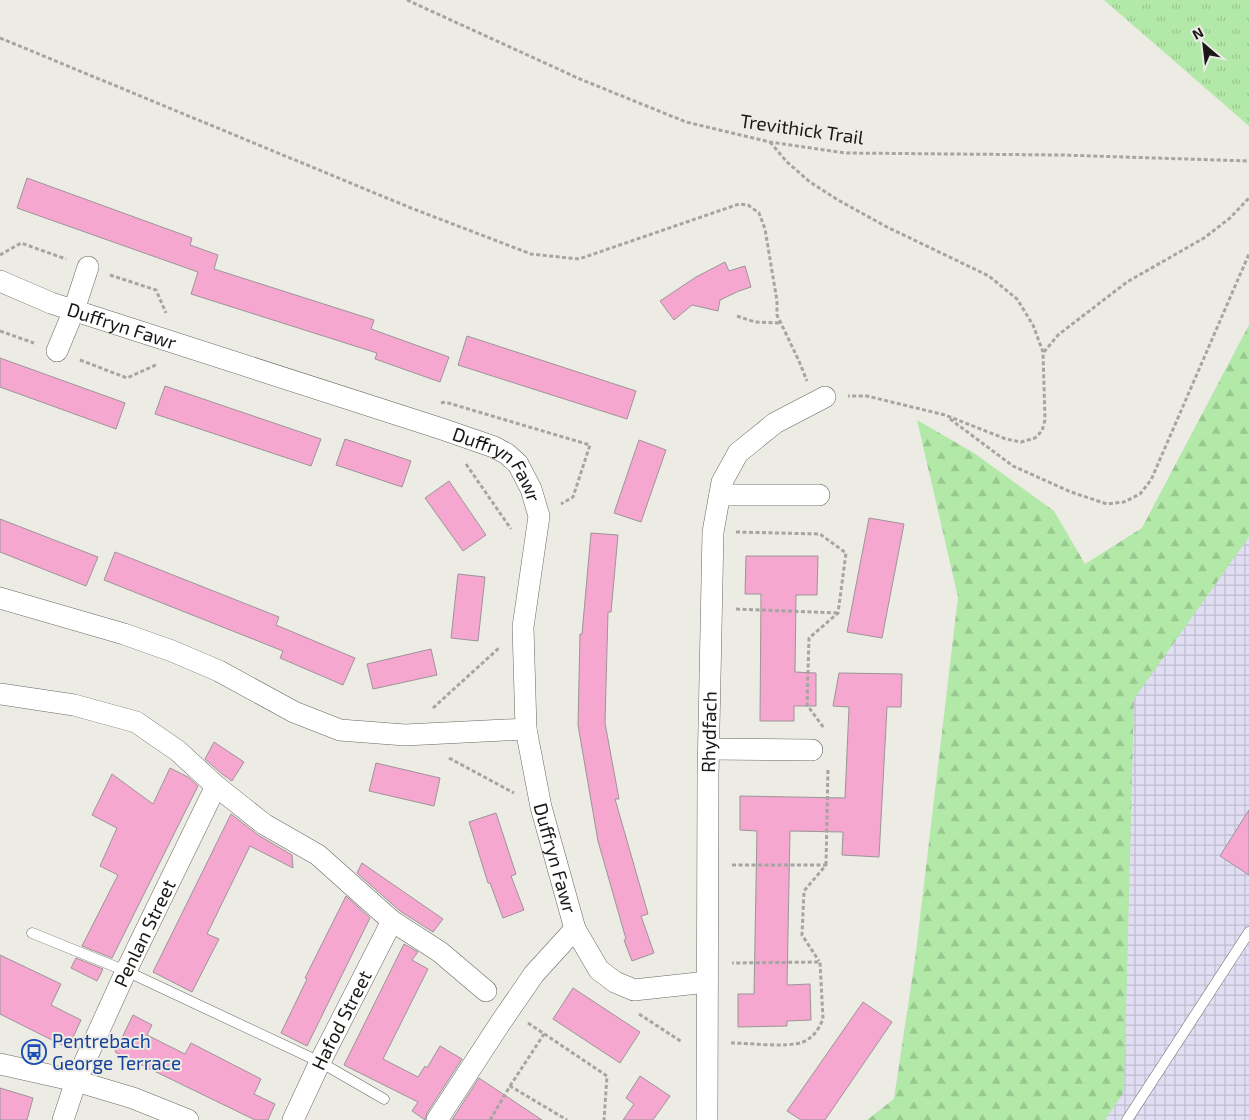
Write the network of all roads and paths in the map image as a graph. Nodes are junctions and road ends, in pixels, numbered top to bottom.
1 (407, 0) edge
2 (0, 38) edge
3 (770, 142) junction
4 (1249, 161) edge
5 (1249, 198) edge
6 (1249, 254) edge
7 (88, 267) dead end
8 (0, 281) edge
9 (74, 310) junction
10 (737, 316) dead end
11 (780, 323) junction
12 (57, 352) dead end
13 (1043, 352) junction
14 (820, 400) junction
15 (945, 415) junction
16 (463, 460) dead end
17 (720, 495) junction
18 (819, 495) dead end
19 (512, 529) dead end
20 (713, 532) junction
21 (0, 598) edge
22 (712, 608) junction
23 (0, 694) edge
24 (526, 729) junction
25 (709, 749) junction
26 (812, 750) dead end
27 (216, 786) junction
28 (708, 865) junction
29 (392, 921) junction
30 (575, 929) junction
31 (1249, 932) edge
32 (32, 933) dead end
33 (820, 962) junction
34 (126, 971) junction
35 (707, 973) junction
36 (486, 991) dead end
37 (509, 1010) junction
38 (544, 1034) junction
39 (707, 1042) junction
40 (320, 1062) junction
41 (0, 1064) edge
42 (76, 1081) junction
43 (510, 1086) junction
44 (384, 1099) dead end
45 (63, 1120) edge
46 (188, 1120) edge
47 (293, 1120) edge
48 (437, 1120) edge
49 (490, 1120) edge
50 (567, 1120) edge
51 (604, 1120) edge
52 (707, 1120) edge
53 (1127, 1120) edge

1 - 3 path, Trevithick Trail
2 - 11 path
3 - 4 path, Trevithick Trail
3 - 13 path
5 - 13 path
6 - 15 path
7 - 9 street
8 - 9 street, Duffryn Fawr
9 - 12 street
9 - 24 street, Duffryn Fawr
10 - 11 path
11 - 14 path
13 - 15 path
14 - 15 path
14 - 17 street, Rhydfach
16 - 19 path
17 - 18 street
17 - 20 street, Rhydfach
20 - 22 street, Rhydfach
20 - 22 path
21 - 24 street
22 - 25 street, Rhydfach
23 - 27 street
24 - 30 street, Duffryn Fawr
25 - 26 street
25 - 28 street, Rhydfach
27 - 29 street
27 - 34 street, Penlan Street
28 - 33 path
28 - 35 street, Rhydfach
29 - 36 street
29 - 40 street, Hafod Street
30 - 35 street, Duffryn Fawr
30 - 37 street
31 - 53 lane
32 - 34 lane
33 - 35 path
33 - 39 path
34 - 40 lane
34 - 42 street, Penlan Street
35 - 39 street, Rhydfach
37 - 38 path
37 - 48 street
38 - 43 path
38 - 51 path
39 - 52 street, Rhydfach
40 - 44 lane
40 - 47 street, Hafod Street
41 - 42 street
42 - 45 street, Penlan Street
42 - 46 street
43 - 49 path
43 - 50 path

